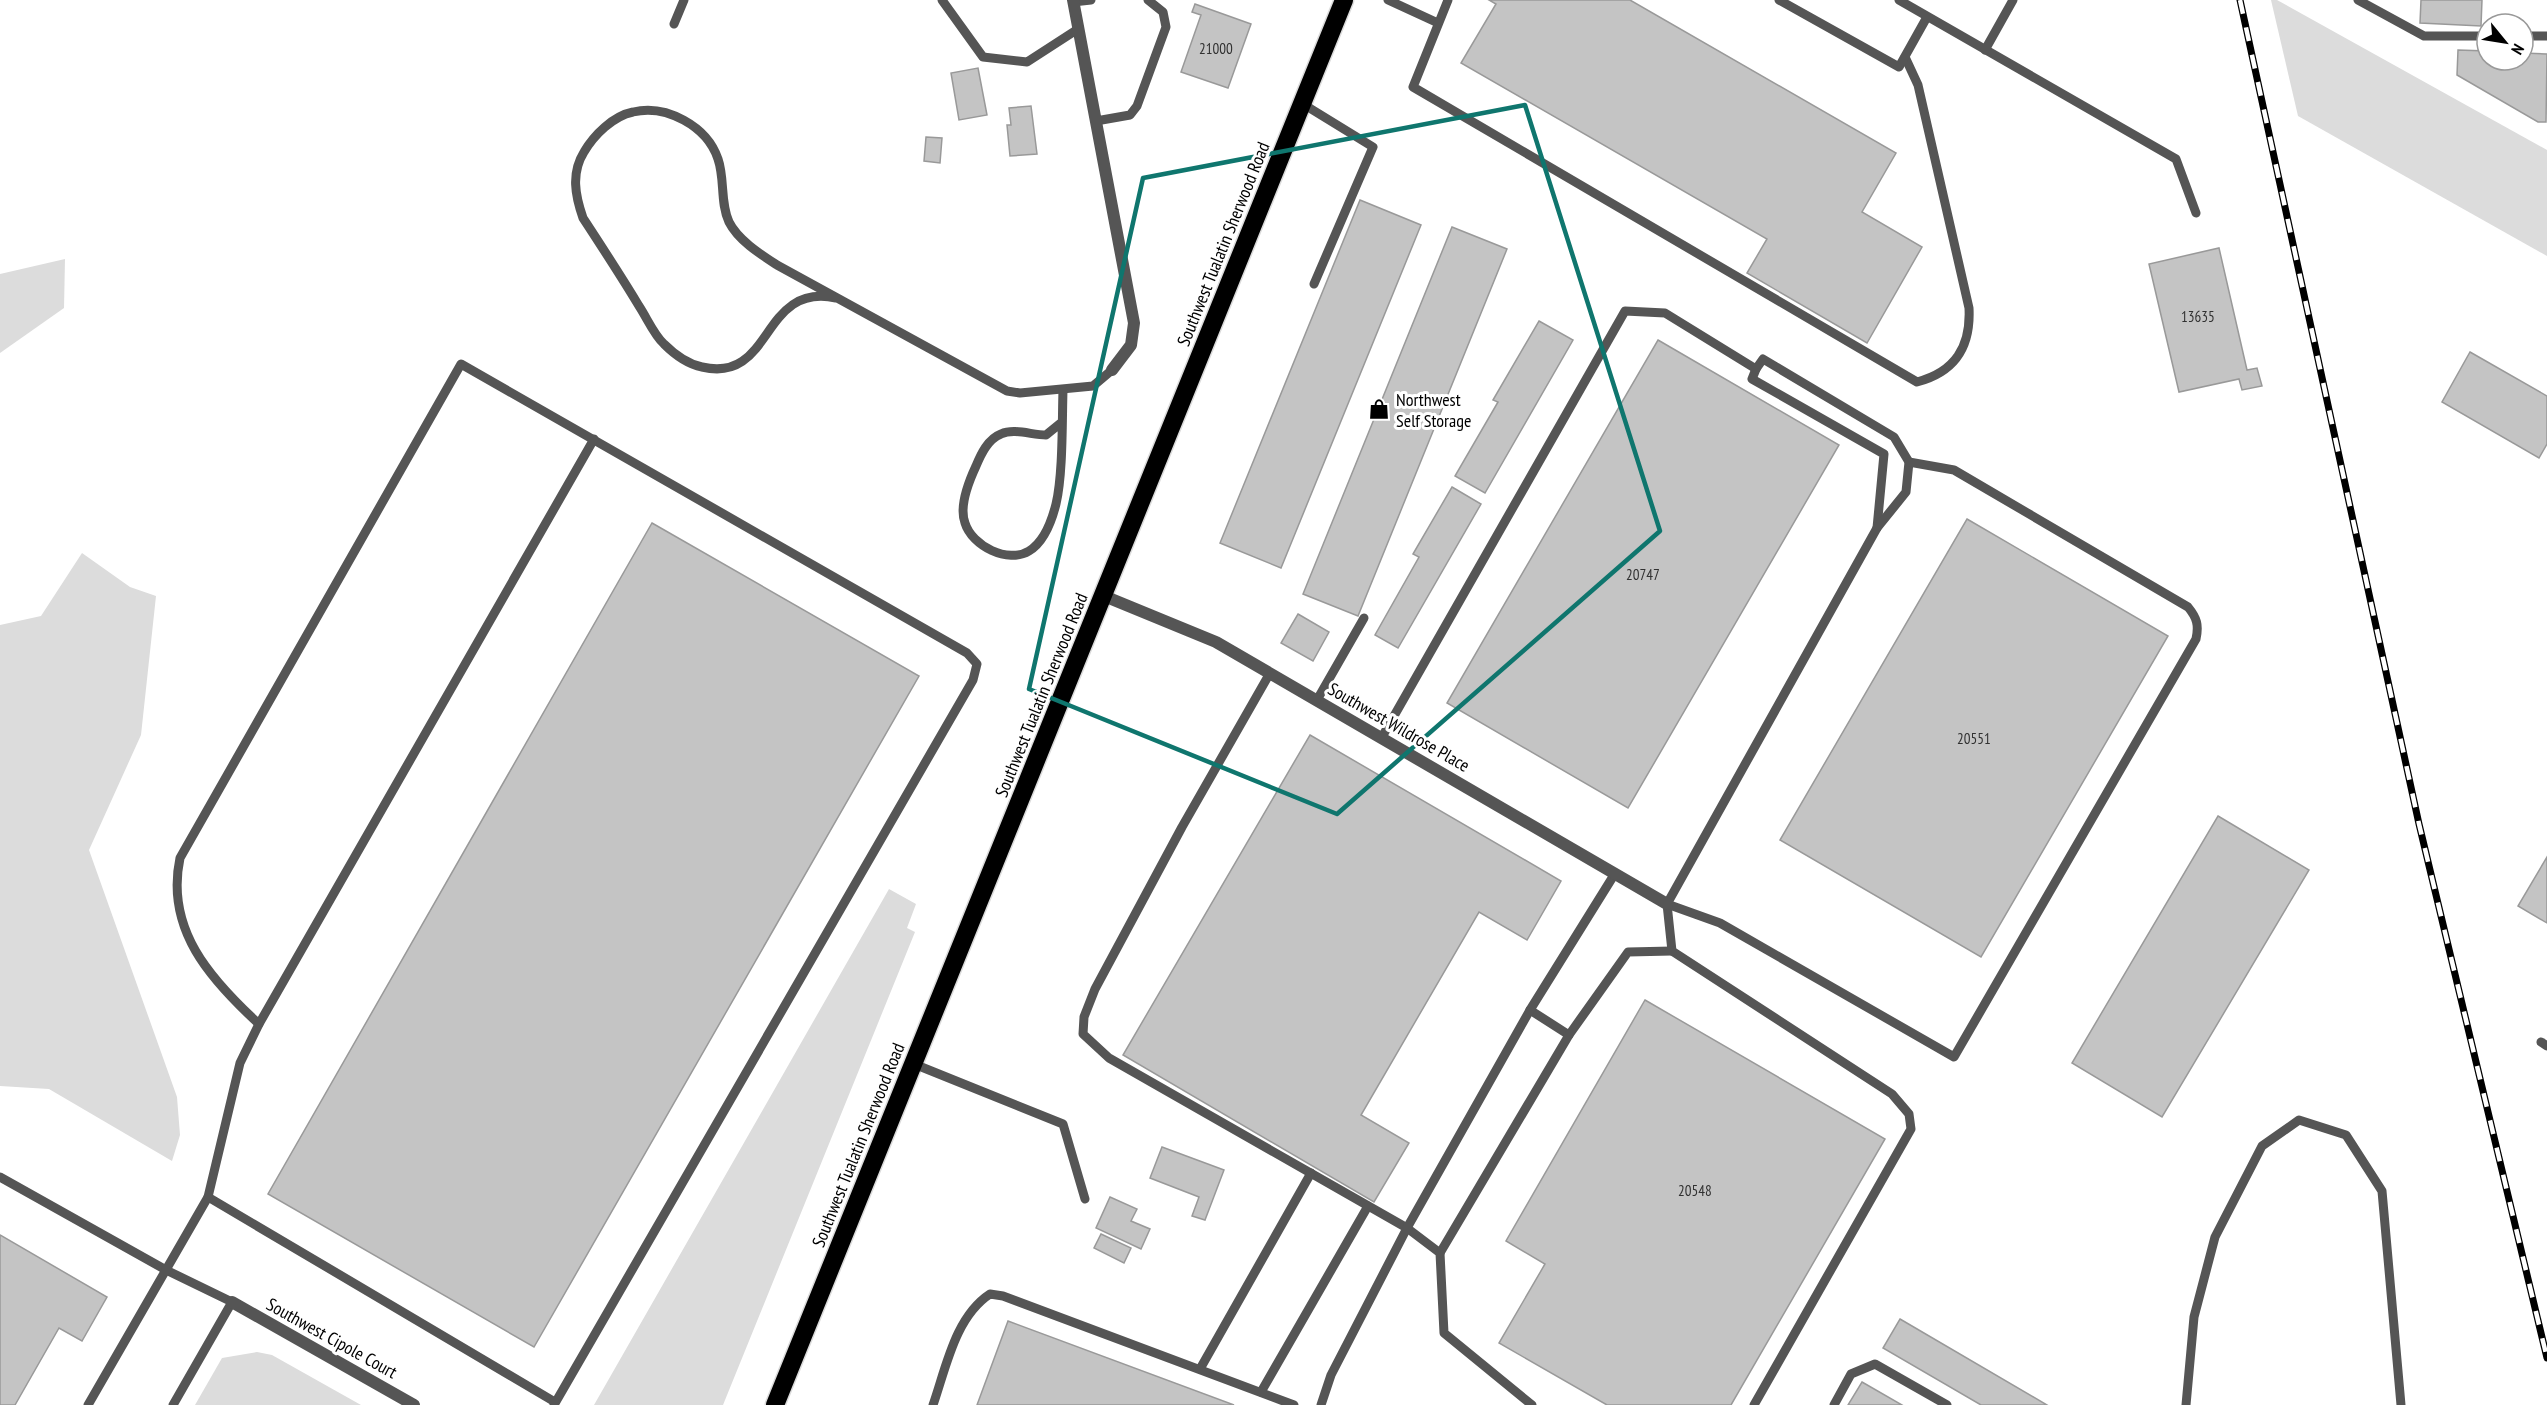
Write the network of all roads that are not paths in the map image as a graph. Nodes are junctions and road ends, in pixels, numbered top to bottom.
1 (684, 0) edge
2 (942, 0) edge
3 (1091, 0) edge
4 (1148, 0) edge
5 (1344, 0) edge
6 (1388, 0) edge
7 (1448, 0) edge
8 (1779, 0) edge
9 (1899, 0) edge
10 (2013, 0) edge
11 (2358, 0) edge
12 (1073, 1) edge
13 (1927, 16) junction
14 (1438, 23) junction
15 (674, 24) dead end
16 (1078, 29) junction
17 (2475, 36) edge
18 (1985, 50) junction
19 (1905, 57) junction
20 (1303, 104) junction
21 (1096, 121) junction
22 (2196, 213) dead end
23 (1314, 284) dead end
24 (836, 298) junction
25 (1756, 369) junction
26 (1112, 370) joint
27 (1063, 390) junction
28 (1062, 422) junction
29 (594, 440) junction
30 (1909, 462) junction
31 (1877, 528) junction
32 (1104, 596) junction
33 (1364, 618) dead end
34 (1270, 673) junction
35 (1317, 700) junction
36 (1382, 737) junction
37 (1614, 875) junction
38 (1667, 904) junction
39 (1672, 951) junction
40 (1530, 1011) junction
41 (259, 1024) junction
42 (1569, 1035) junction
43 (914, 1064) junction
44 (1311, 1173) junction
45 (0, 1177) edge
46 (208, 1197) junction
47 (1085, 1199) dead end
48 (1368, 1206) junction
49 (1407, 1228) junction
50 (1440, 1253) junction
51 (166, 1270) junction
52 (232, 1302) junction
53 (1200, 1369) junction
54 (1261, 1392) junction
55 (92, 1404) edge
56 (554, 1404) edge
57 (173, 1405) edge
58 (414, 1405) edge
59 (775, 1405) edge
60 (933, 1405) edge
61 (1294, 1405) edge
62 (1321, 1405) edge
63 (1532, 1405) edge
64 (1754, 1405) edge
65 (1834, 1405) edge
66 (1947, 1405) edge
67 (2186, 1405) edge
68 (2401, 1405) edge

1 - 15 lane
2 - 16 lane
3 - 12 lane
4 - 21 lane
5 - 20 highway, Southwest Tualatin Sherwood Road
6 - 14 lane
7 - 14 lane
8 - 19 lane
9 - 13 lane
10 - 18 lane
11 - 17 lane
12 - 16 street
13 - 18 lane
13 - 19 lane
14 - 19 lane
16 - 21 street
18 - 22 lane
20 - 23 lane
20 - 32 highway, Southwest Tualatin Sherwood Road
21 - 26 street
24 - 24 lane
24 - 27 lane
25 - 30 lane
25 - 31 lane
25 - 36 lane
26 - 27 lane
27 - 28 lane
28 - 28 lane
29 - 41 lane
29 - 41 lane
29 - 56 lane
30 - 31 lane
30 - 38 lane
31 - 38 lane
32 - 34 street, Southwest Wildrose Place
32 - 43 highway, Southwest Tualatin Sherwood Road
33 - 35 lane
34 - 35 street, Southwest Wildrose Place
34 - 44 lane
35 - 36 street, Southwest Wildrose Place
36 - 37 street, Southwest Wildrose Place
37 - 38 street, Southwest Wildrose Place
37 - 40 lane
38 - 39 lane
39 - 42 lane
39 - 64 lane
40 - 42 lane
40 - 49 lane
41 - 46 lane
42 - 50 lane
43 - 47 lane
43 - 59 highway, Southwest Tualatin Sherwood Road
44 - 48 lane
44 - 53 lane
45 - 51 lane
46 - 51 lane
46 - 56 lane
48 - 49 lane
48 - 54 lane
49 - 50 lane
49 - 62 lane
50 - 63 lane
51 - 52 lane
51 - 55 lane
52 - 57 lane
52 - 58 street, Southwest Cipole Court
53 - 54 lane
53 - 60 lane
54 - 61 lane
65 - 66 lane
67 - 68 lane

